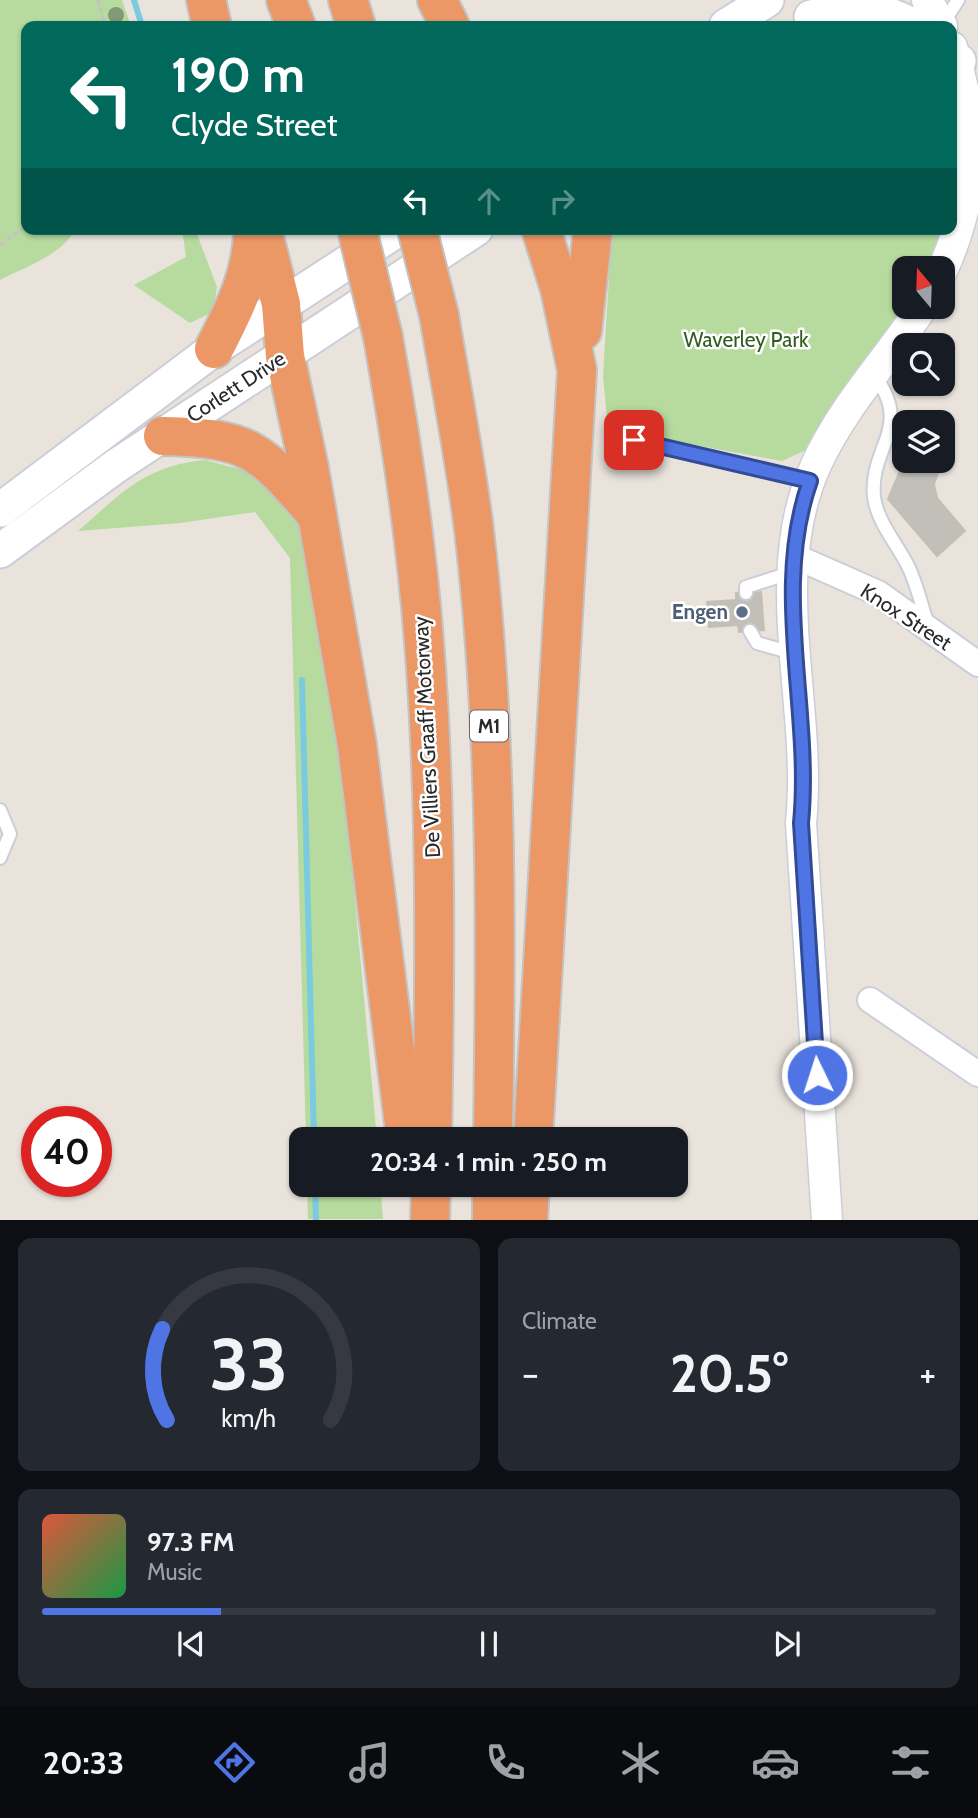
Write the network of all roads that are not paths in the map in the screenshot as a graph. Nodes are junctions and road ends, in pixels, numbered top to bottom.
1 (206, 0) edge
2 (286, 0) edge
3 (348, 0) edge
4 (438, 0) edge
5 (767, 0) edge
6 (958, 0) edge
7 (816, 14) edge
8 (211, 21) edge
9 (294, 21) edge
10 (354, 21) edge
11 (448, 21) edge
12 (734, 21) edge
13 (904, 21) edge
14 (953, 21) edge
15 (957, 72) edge
16 (975, 196) edge
17 (253, 235) edge
18 (264, 235) edge
19 (358, 235) edge
20 (390, 235) edge
21 (419, 235) edge
22 (467, 235) edge
23 (543, 235) edge
24 (592, 235) edge
25 (949, 256) edge
26 (281, 304) junction
27 (914, 319) edge
28 (214, 349) junction
29 (285, 356) junction
30 (577, 370) junction
31 (874, 375) junction
32 (163, 436) junction
33 (634, 440) dead end
34 (810, 481) junction
35 (0, 510) edge
36 (316, 514) junction
37 (0, 551) edge
38 (794, 564) junction
39 (746, 593) dead end
40 (929, 629) junction
41 (750, 631) dead end
42 (796, 654) junction
43 (978, 664) edge
44 (0, 810) edge
45 (0, 858) edge
46 (870, 1000) dead end
47 (825, 1074) junction
48 (978, 1074) edge
49 (405, 1127) edge
50 (432, 1127) edge
51 (493, 1127) edge
52 (534, 1127) edge
53 (492, 1197) edge
54 (529, 1197) edge
55 (492, 1220) edge
56 (528, 1220) edge
57 (827, 1220) edge
58 (846, 1220) edge

1 - 8 highway
2 - 9 highway
3 - 10 highway
4 - 11 highway
5 - 12 main road
6 - 14 lane
7 - 13 main road
15 - 16 street
16 - 25 street
17 - 28 highway
18 - 26 highway
19 - 50 highway, De Villiers Graaff Motorway, bridge
20 - 26 main road, Corlett Drive
21 - 51 highway, M1, bridge
22 - 29 main road, Corlett Drive
23 - 30 highway
24 - 30 highway
26 - 28 main road, Corlett Drive
26 - 29 highway
27 - 31 street
28 - 35 main road, Corlett Drive
29 - 32 main road, Corlett Drive
29 - 36 highway
30 - 52 highway
31 - 34 street
31 - 40 lane
32 - 36 highway
32 - 37 main road, Corlett Drive
33 - 34 lane
34 - 38 street
36 - 49 highway
38 - 39 lane
38 - 40 street, Knox Street
38 - 42 street
40 - 43 street, Knox Street
41 - 42 lane
42 - 47 street
44 - 45 lane
46 - 48 street
47 - 57 street
47 - 58 street
53 - 55 highway
54 - 56 highway

